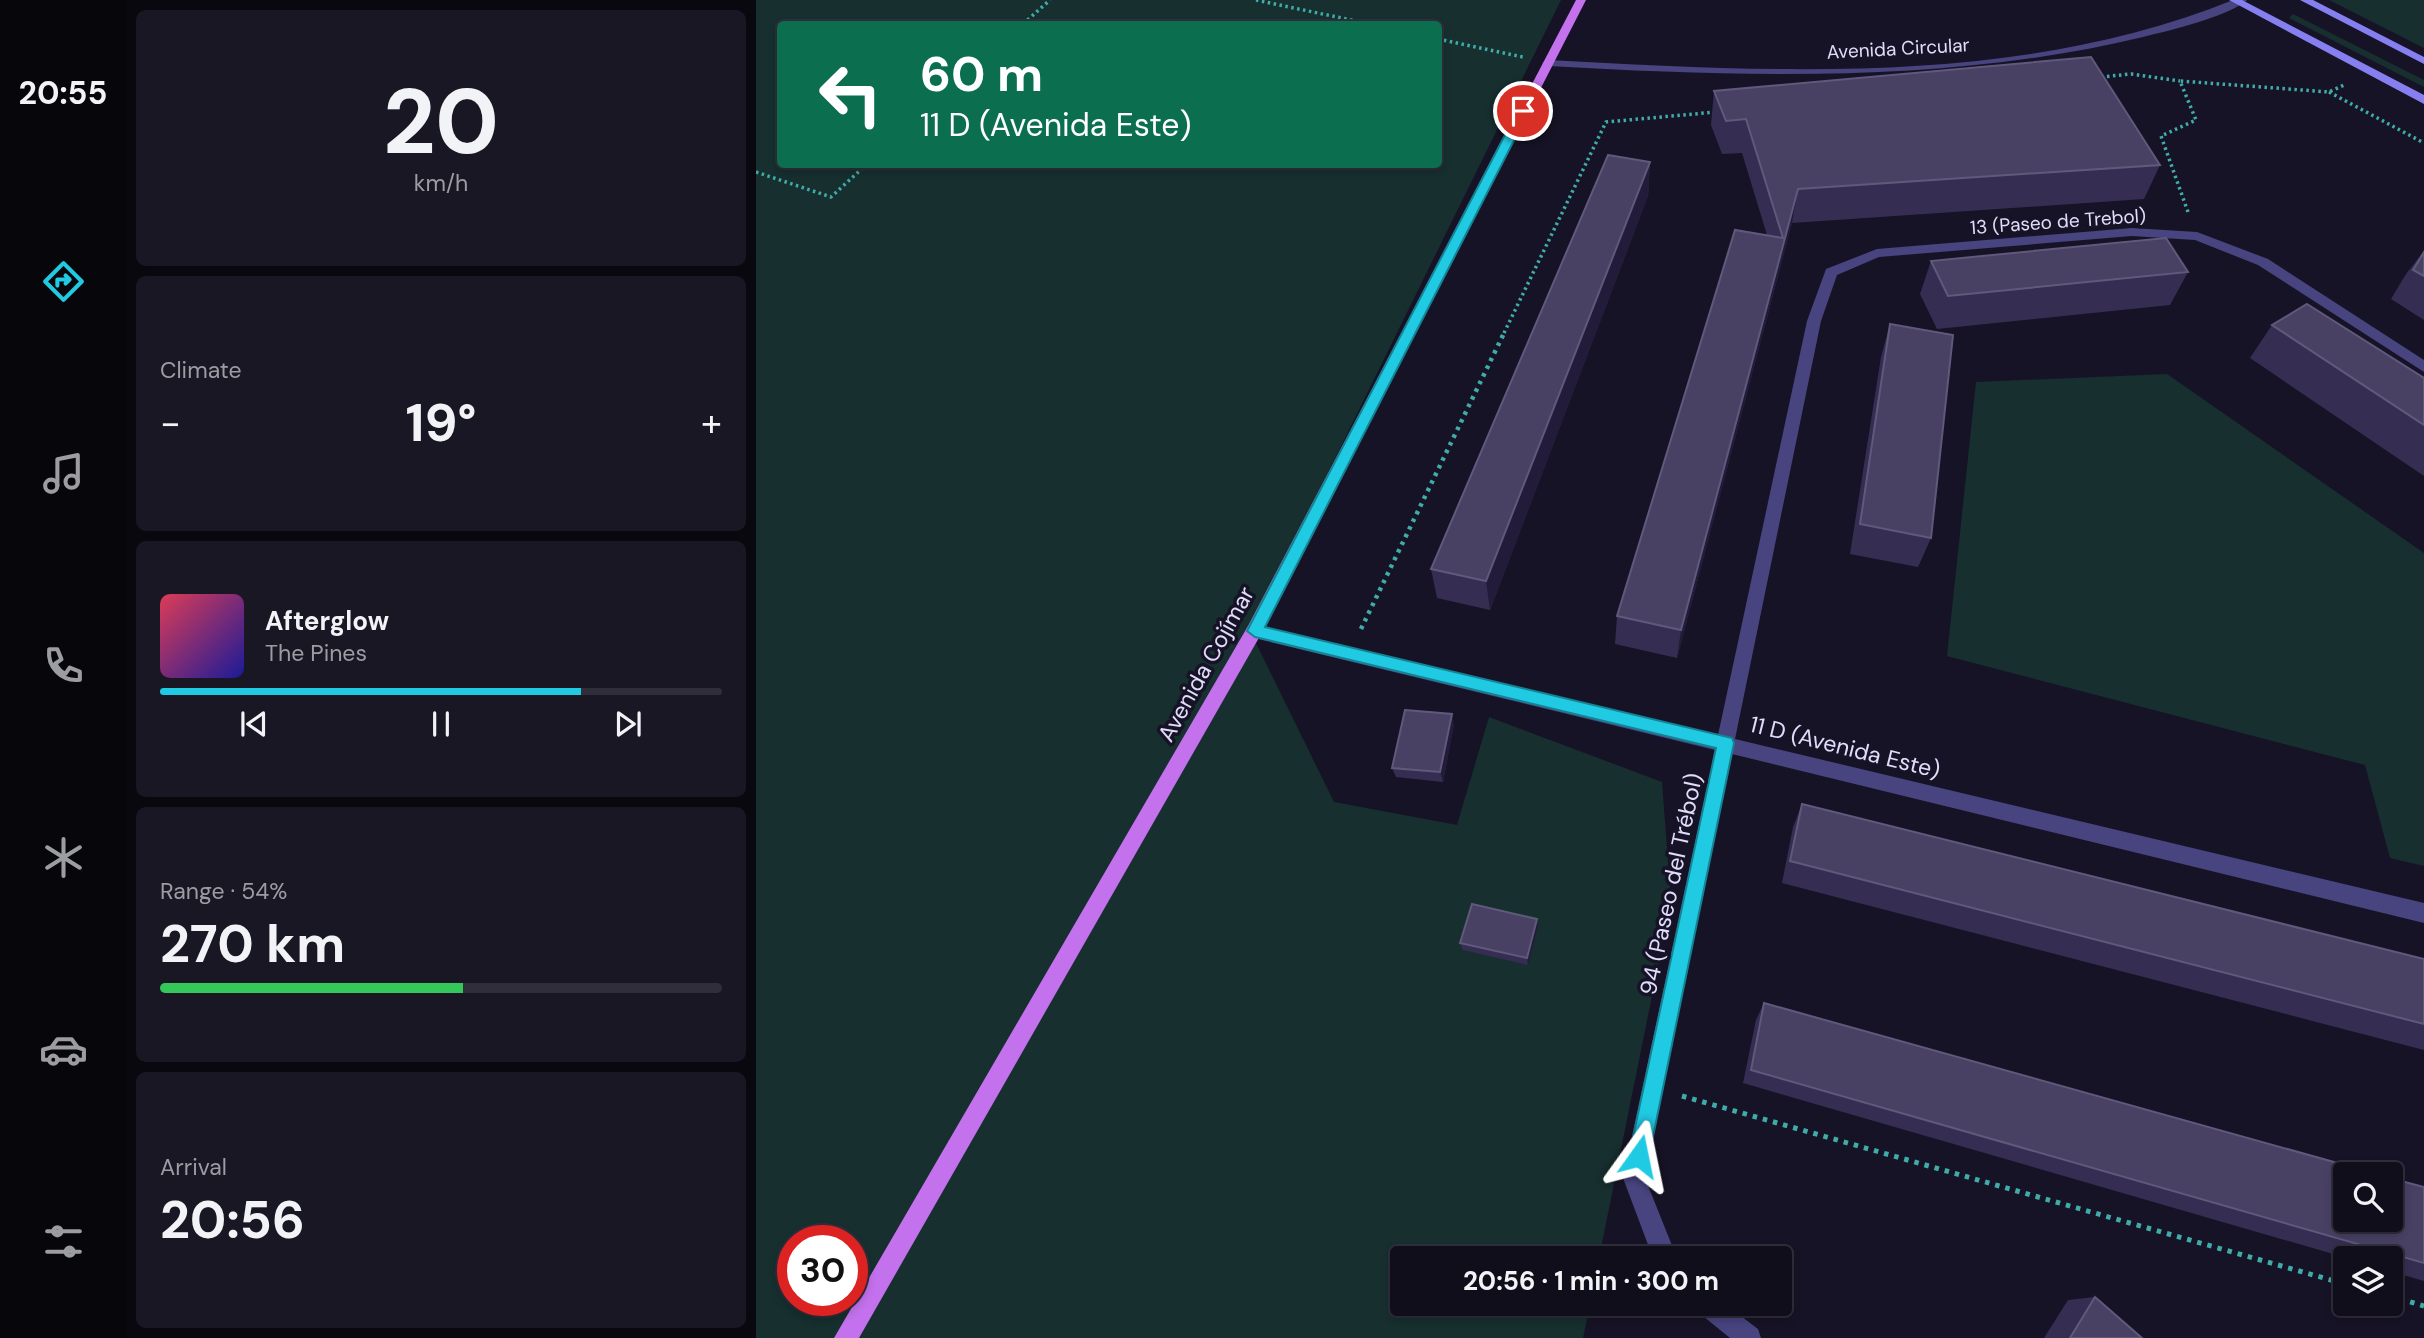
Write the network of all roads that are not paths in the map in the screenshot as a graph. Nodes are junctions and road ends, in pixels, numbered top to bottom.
1 (1581, 0) edge
2 (2305, 0) edge
3 (2238, 1) edge
4 (2424, 61) edge
5 (1548, 63) junction
6 (2424, 100) edge
7 (1831, 272) joint
8 (2424, 367) edge
9 (1255, 631) junction
10 (1726, 743) junction
11 (2424, 913) edge
12 (1660, 1246) edge
13 (1721, 1316) edge
14 (846, 1338) edge
15 (1749, 1338) edge

1 - 5 main road, Avenida Cojímar
2 - 4 main road
3 - 5 street, Avenida Circular
3 - 6 main road
5 - 9 main road, Avenida Cojímar
7 - 8 street, 13 (Paseo de Trebol)
7 - 10 street, 94 (Paseo del Trébol)
9 - 10 street, 11 D (Avenida Este)
9 - 14 main road, Avenida Cojímar
10 - 11 street, 11 D (Avenida Este)
10 - 12 street, 94 (Paseo del Trébol)
13 - 15 street

